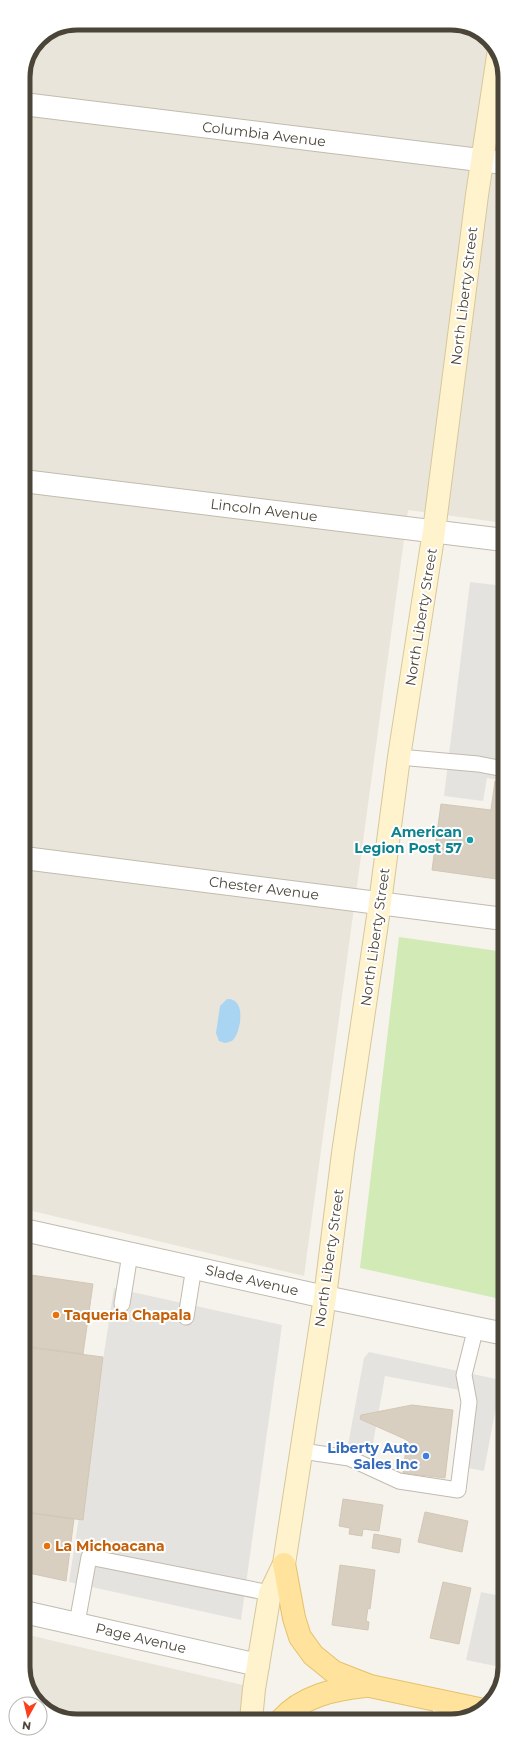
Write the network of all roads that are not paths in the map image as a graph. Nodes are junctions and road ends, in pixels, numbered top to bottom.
1 (496, 66) edge
2 (30, 105) edge
3 (482, 160) junction
4 (498, 162) edge
5 (30, 482) edge
6 (434, 531) junction
7 (498, 539) edge
8 (400, 757) junction
9 (498, 768) edge
10 (30, 859) edge
11 (380, 903) junction
12 (498, 918) edge
13 (30, 1231) edge
14 (130, 1254) junction
15 (194, 1267) junction
16 (325, 1297) junction
17 (122, 1304) dead end
18 (186, 1317) dead end
19 (476, 1327) junction
20 (498, 1332) edge
21 (302, 1451) junction
22 (284, 1564) junction
23 (270, 1593) junction
24 (30, 1613) edge
25 (77, 1623) junction
26 (258, 1665) junction
27 (370, 1686) junction
28 (471, 1709) edge
29 (441, 1711) edge
30 (252, 1714) edge
31 (288, 1714) edge

1 - 3 main road, North Liberty Street
2 - 3 street, Columbia Avenue
3 - 4 street, Columbia Avenue
3 - 6 main road, North Liberty Street
5 - 6 street, Lincoln Avenue
6 - 7 street, Lincoln Avenue
6 - 8 main road, North Liberty Street
8 - 9 lane
8 - 11 main road, North Liberty Street
10 - 11 street, Chester Avenue
11 - 12 street, Chester Avenue
11 - 16 main road, North Liberty Street
13 - 14 street, Slade Avenue
14 - 15 street, Slade Avenue
14 - 17 lane
15 - 16 street, Slade Avenue
15 - 18 lane
16 - 19 street, Slade Avenue
16 - 21 main road, North Liberty Street
19 - 20 street, Slade Avenue
19 - 21 lane
21 - 22 main road, North Liberty Street
22 - 23 main road, North Liberty Street
22 - 27 main road
23 - 25 lane
23 - 26 main road, North Liberty Street
24 - 25 street, Page Avenue
25 - 26 street, Page Avenue
26 - 30 main road, North Liberty Street
27 - 29 main road
27 - 31 main road
28 - 29 main road

